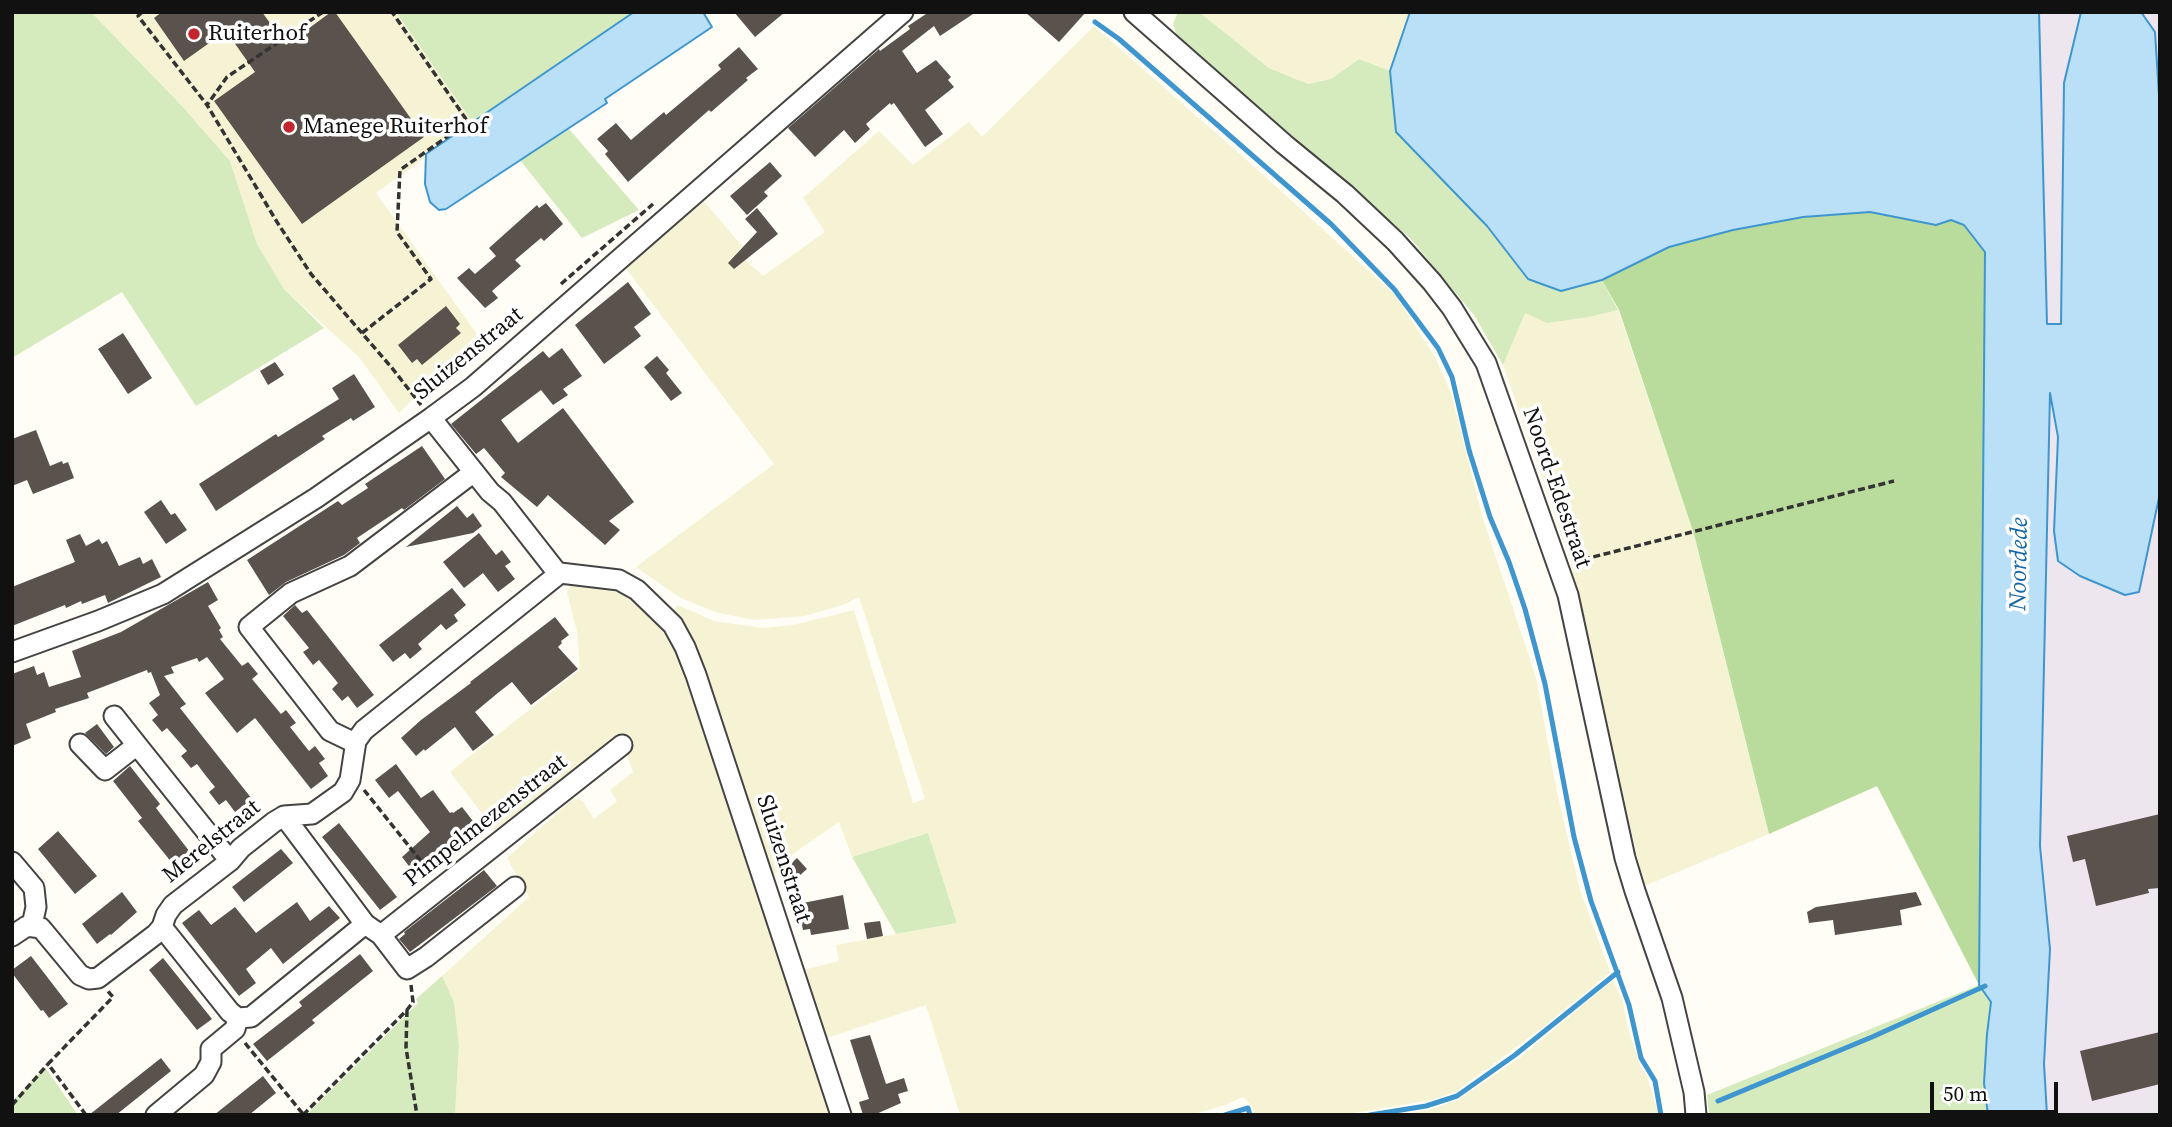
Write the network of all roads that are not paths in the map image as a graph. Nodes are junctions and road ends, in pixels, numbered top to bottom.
1 (903, 12) edge
2 (1135, 12) edge
3 (431, 418) junction
4 (474, 472) junction
5 (560, 573) junction
6 (12, 652) edge
7 (114, 716) dead end
8 (355, 743) junction
9 (80, 744) dead end
10 (137, 745) junction
11 (622, 745) dead end
12 (285, 816) junction
13 (230, 861) junction
14 (12, 862) edge
15 (515, 887) dead end
16 (32, 925) junction
17 (162, 927) junction
18 (373, 929) junction
19 (12, 936) edge
20 (237, 1023) junction
21 (156, 1115) edge
22 (841, 1115) edge
23 (1696, 1115) edge

1 - 3 street, Sluizenstraat
2 - 23 street, Noord-Edestraat
3 - 4 street
3 - 6 street, Sluizenstraat
4 - 5 street
4 - 8 street
5 - 8 street
5 - 22 street, Sluizenstraat
7 - 10 street
8 - 12 street, Merelstraat
9 - 10 street
10 - 13 street
11 - 18 street, Pimpelmezenstraat
12 - 13 street, Merelstraat
12 - 18 street
13 - 17 street, Merelstraat
14 - 16 street
15 - 18 street
16 - 17 street, Merelstraat
16 - 19 street
17 - 20 street
18 - 20 street, Pimpelmezenstraat
20 - 21 street, Pimpelmezenstraat

